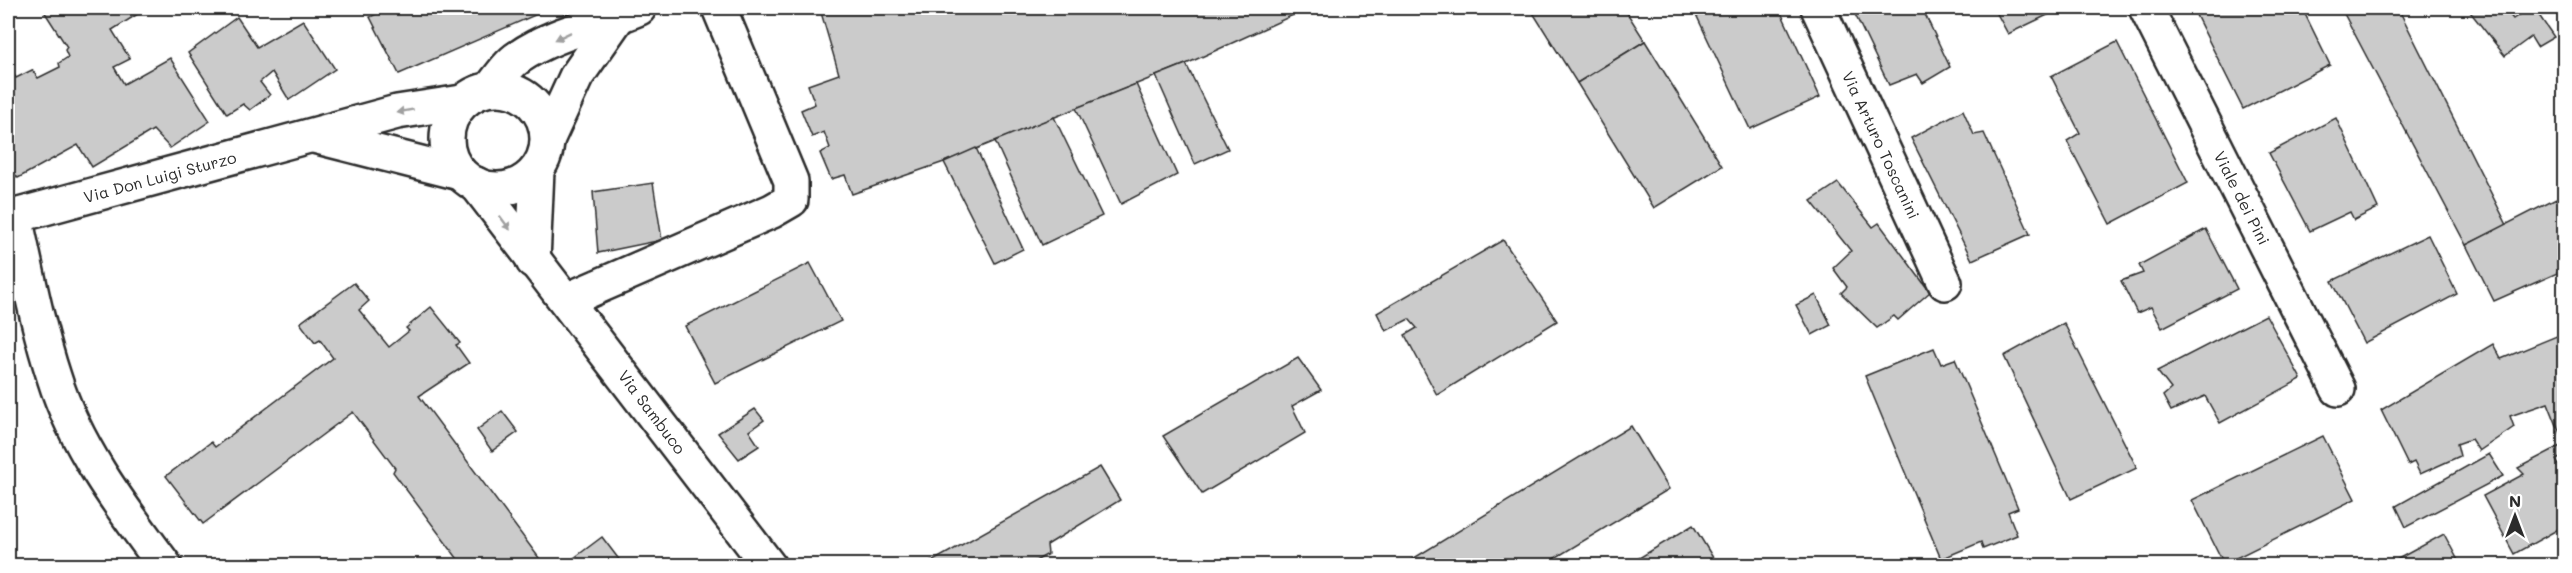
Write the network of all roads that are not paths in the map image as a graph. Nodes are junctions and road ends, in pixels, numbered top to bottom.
1 (719, 8) edge
2 (1818, 8) edge
3 (2146, 8) edge
4 (628, 12) edge
5 (477, 95) junction
6 (313, 135) junction
7 (548, 138) junction
8 (537, 170) junction
9 (468, 179) junction
10 (11, 217) edge
11 (533, 261) junction
12 (1945, 283) dead end
13 (567, 300) junction
14 (2338, 389) dead end
15 (165, 566) edge
16 (769, 566) edge

1 - 13 street
2 - 12 street, Via Arturo Toscanini
3 - 14 street, Viale dei Pini
4 -> 5 street
4 - 7 street
5 -> 6 street, Via Don Luigi Sturzo
5 - 7 street
5 - 9 street
6 - 9 street, Via Don Luigi Sturzo
6 - 10 street, Via Don Luigi Sturzo
7 - 8 street
8 - 9 street
8 - 11 street
9 -> 11 street, Via Sambuco
10 - 15 street
11 - 13 street, Via Sambuco
13 - 16 street, Via Sambuco

